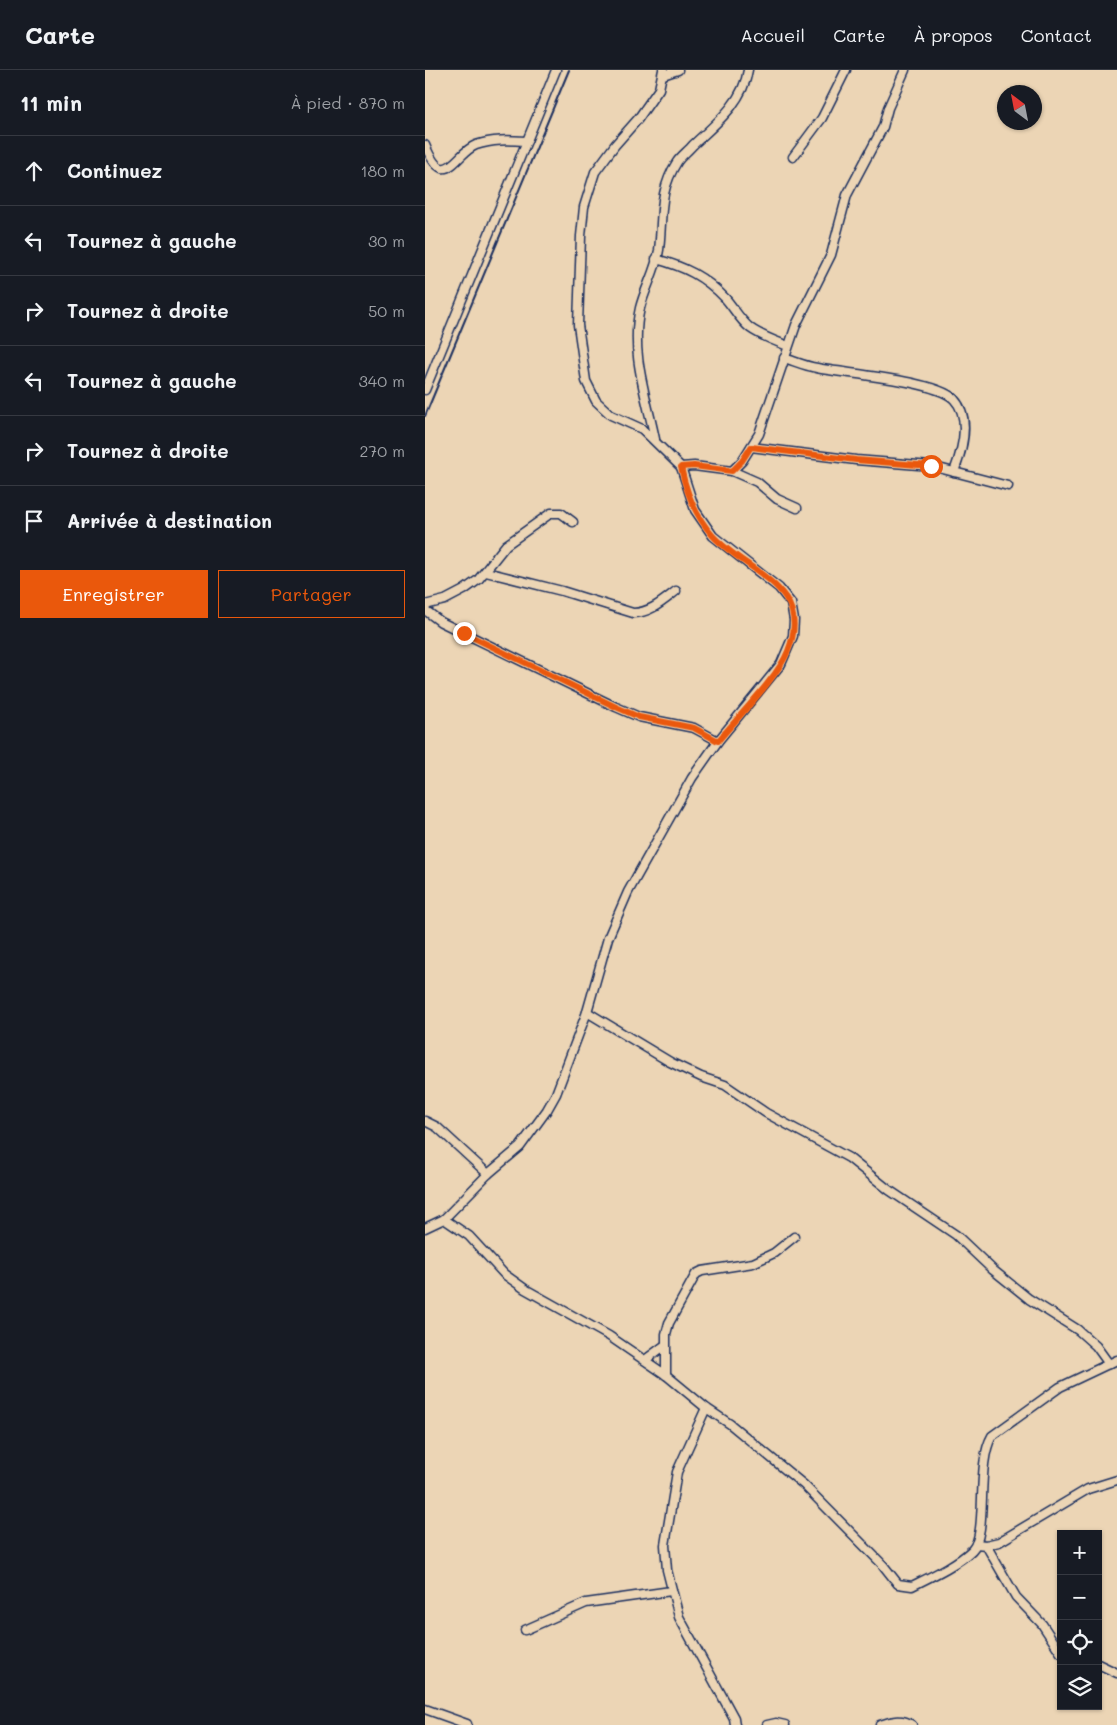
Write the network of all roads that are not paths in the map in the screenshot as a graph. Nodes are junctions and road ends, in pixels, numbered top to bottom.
1 (556, 70) edge
2 (678, 70) edge
3 (748, 70) edge
4 (847, 70) edge
5 (905, 70) edge
6 (663, 72) edge
7 (527, 141) junction
8 (425, 145) edge
9 (793, 157) dead end
10 (656, 259) junction
11 (788, 346) junction
12 (784, 358) junction
13 (425, 390) edge
14 (655, 439) junction
15 (751, 447) junction
16 (681, 467) junction
17 (732, 471) junction
18 (954, 472) junction
19 (1008, 486) dead end
20 (797, 508) dead end
21 (573, 522) dead end
22 (486, 572) junction
23 (676, 591) dead end
24 (425, 605) edge
25 (425, 610) edge
26 (718, 741) junction
27 (587, 1012) junction
28 (425, 1120) edge
29 (488, 1174) junction
30 (444, 1219) junction
31 (426, 1226) edge
32 (794, 1237) dead end
33 (664, 1346) junction
34 (645, 1360) junction
35 (1117, 1360) edge
36 (1109, 1364) junction
37 (666, 1375) junction
38 (706, 1408) junction
39 (1117, 1480) edge
40 (976, 1544) junction
41 (986, 1545) junction
42 (671, 1591) junction
43 (525, 1630) dead end
44 (1057, 1647) edge
45 (1100, 1665) edge
46 (1117, 1672) edge
47 (425, 1709) edge
48 (467, 1724) edge
49 (737, 1724) edge
50 (767, 1725) edge
51 (785, 1725) edge
52 (880, 1725) edge
53 (912, 1725) edge

1 - 7 street
2 - 6 street
3 - 10 street
4 - 9 street
5 - 11 street
6 - 14 street
7 - 8 street
7 - 13 street
10 - 11 street
10 - 14 street
11 - 12 street
12 - 15 street
12 - 18 street
14 - 16 street
15 - 17 street
15 - 18 street
16 - 17 street
16 - 26 street
17 - 20 street
18 - 19 street
21 - 22 street
22 - 23 street
22 - 24 street
25 - 26 street
26 - 27 street
27 - 29 street
27 - 36 street
28 - 29 street
29 - 30 street
30 - 31 street
30 - 34 street
32 - 33 street
33 - 34 street
33 - 37 street
34 - 37 street
35 - 36 street
36 - 40 street
37 - 38 street
38 - 40 street
38 - 42 street
39 - 41 street
40 - 41 street
41 - 44 street
42 - 43 street
42 - 49 street
45 - 46 street
47 - 48 street
50 - 51 street
52 - 53 street

